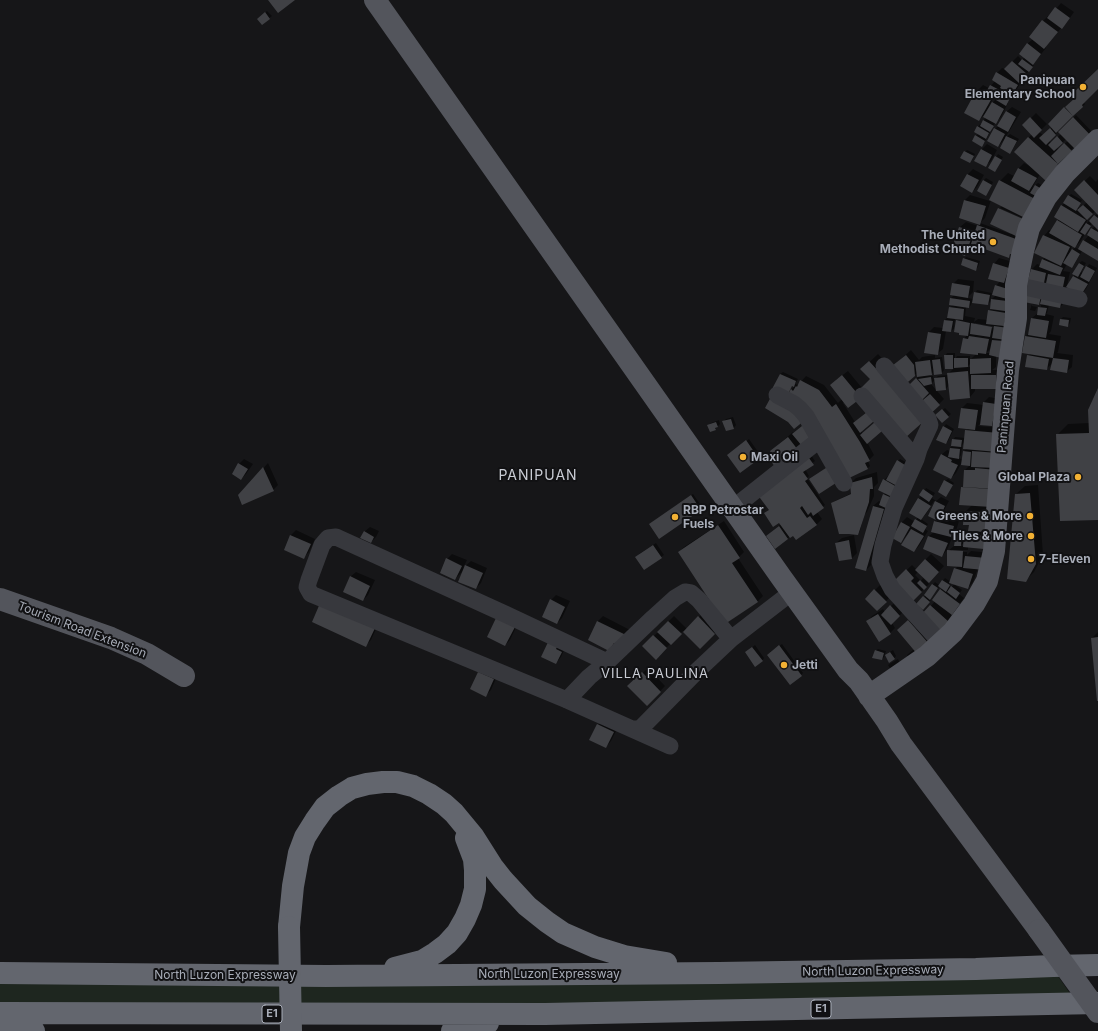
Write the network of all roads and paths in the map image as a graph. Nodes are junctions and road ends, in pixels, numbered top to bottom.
1 (375, 0) edge
2 (1098, 140) edge
3 (1016, 285) junction
4 (1079, 298) dead end
5 (884, 366) dead end
6 (777, 395) dead end
7 (862, 396) dead end
8 (819, 440) junction
9 (916, 460) junction
10 (844, 483) dead end
11 (732, 509) junction
12 (792, 592) junction
13 (0, 599) edge
14 (731, 639) junction
15 (941, 642) junction
16 (606, 662) junction
17 (184, 676) dead end
18 (869, 696) junction
19 (567, 700) junction
20 (633, 729) junction
21 (670, 746) dead end
22 (454, 813) junction
23 (1098, 965) edge
24 (719, 973) junction
25 (0, 974) edge
26 (326, 976) junction
27 (1098, 1004) edge
28 (1098, 1012) edge
29 (0, 1013) edge
30 (545, 1014) junction
31 (0, 1025) edge
32 (34, 1031) edge
33 (291, 1031) edge
34 (452, 1031) edge

1 - 11 main road
2 - 3 main road, Paninpuan Road
3 - 4 street
3 - 15 main road, Paninpuan Road
5 - 9 street
6 - 8 street
7 - 9 street
8 - 10 street
8 - 11 street
9 - 15 street
11 - 12 main road
12 - 14 street
12 - 18 main road
13 - 17 main road, Tourism Road Extension
14 - 16 street
14 - 20 street
15 - 18 main road, Paninpuan Road
16 - 19 street
16 - 19 street
18 - 28 main road, bridge
19 - 20 street
20 - 21 street
22 - 24 highway
22 - 26 highway
22 - 33 highway, bridge
23 - 24 highway, North Luzon Expressway
24 - 26 highway, North Luzon Expressway
25 - 26 highway, North Luzon Expressway
27 - 30 highway, E1
29 - 30 highway, E1
30 - 34 highway
31 - 32 highway

